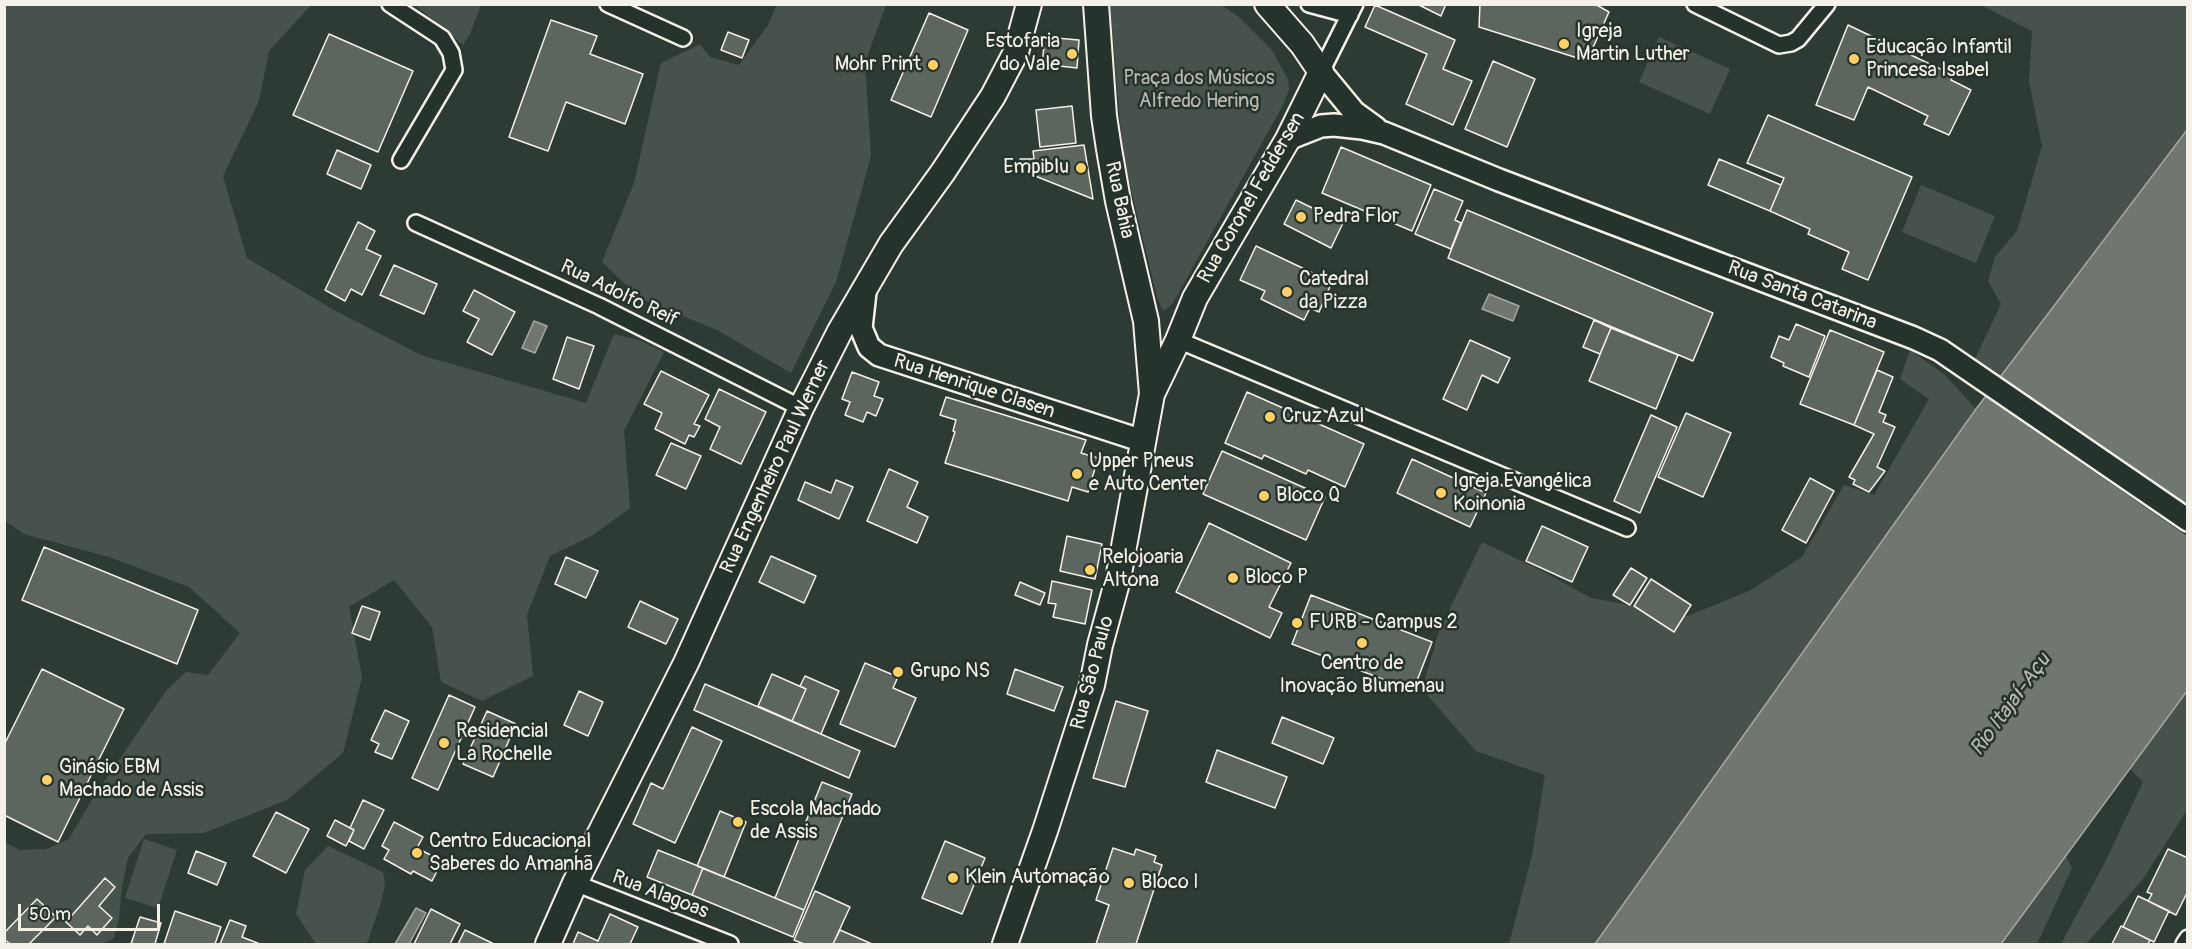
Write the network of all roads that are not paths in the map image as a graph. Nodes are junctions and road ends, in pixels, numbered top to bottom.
1 (390, 4) edge
2 (608, 4) edge
3 (1029, 4) edge
4 (1096, 4) edge
5 (1267, 4) edge
6 (1309, 4) edge
7 (1695, 4) edge
8 (1827, 4) edge
9 (1352, 10) edge
10 (683, 38) dead end
11 (1321, 72) junction
12 (1383, 134) junction
13 (1288, 139) junction
14 (401, 160) dead end
15 (416, 224) dead end
16 (866, 285) junction
17 (1178, 340) junction
18 (1152, 394) junction
19 (801, 408) junction
20 (1143, 441) junction
21 (2187, 520) edge
22 (1627, 528) dead end
23 (575, 883) junction
24 (2187, 938) edge
25 (548, 945) edge
26 (730, 945) edge
27 (1005, 945) edge
28 (2184, 945) edge

1 - 14 street
2 - 10 street
3 - 16 main road, Rua Engenheiro Paul Werner
4 - 18 main road, Rua Bahia
5 - 11 main road
6 - 9 street
7 - 8 street
9 - 11 street, Rua Coronel Feddersen
11 - 12 main road, Rua Santa Catarina
11 - 13 main road, Rua Coronel Feddersen
12 - 13 main road, Rua Santa Catarina
12 - 21 main road, Rua Santa Catarina
13 - 17 main road, Rua Coronel Feddersen
15 - 19 street, Rua Adolfo Reif
16 - 19 main road, Rua Engenheiro Paul Werner
16 - 20 main road, Rua Henrique Clasen
17 - 18 main road, Rua Coronel Feddersen
17 - 22 street
18 - 20 main road, Rua São Paulo
19 - 23 main road, Rua Engenheiro Paul Werner
20 - 27 main road, Rua São Paulo
23 - 25 main road, Rua Engenheiro Paul Werner
23 - 26 street, Rua Alagoas
24 - 28 street

